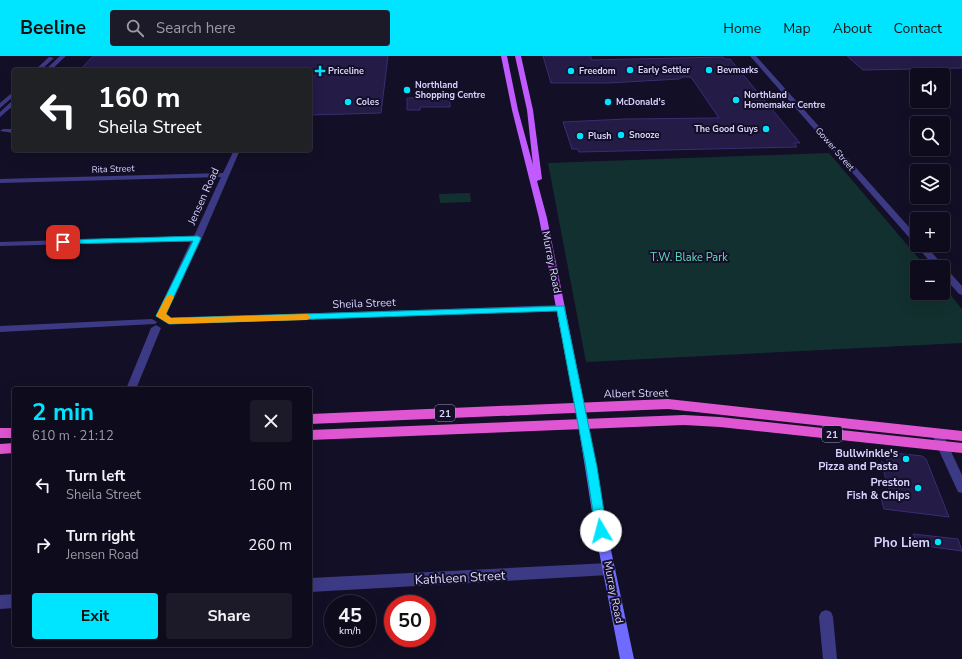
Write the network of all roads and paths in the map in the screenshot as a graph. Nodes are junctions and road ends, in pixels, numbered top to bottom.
1 (53, 56) edge
2 (63, 56) edge
3 (504, 56) edge
4 (518, 56) edge
5 (753, 56) edge
6 (40, 68) edge
7 (50, 68) edge
8 (12, 95) edge
9 (12, 104) edge
10 (0, 106) edge
11 (515, 110) junction
12 (530, 110) junction
13 (0, 114) edge
14 (12, 131) edge
15 (4, 132) dead end
16 (236, 152) edge
17 (226, 175) junction
18 (0, 181) edge
19 (543, 218) junction
20 (910, 233) edge
21 (198, 238) junction
22 (0, 244) edge
23 (926, 252) edge
24 (934, 260) edge
25 (950, 278) edge
26 (962, 292) edge
27 (561, 308) junction
28 (165, 319) junction
29 (154, 325) junction
30 (0, 329) edge
31 (132, 387) edge
32 (580, 407) junction
33 (720, 416) junction
34 (362, 417) junction
35 (312, 419) edge
36 (583, 423) junction
37 (0, 433) edge
38 (12, 433) edge
39 (360, 433) junction
40 (938, 433) junction
41 (312, 435) edge
42 (962, 436) edge
43 (943, 446) junction
44 (12, 448) edge
45 (962, 448) edge
46 (0, 449) edge
47 (962, 488) edge
48 (609, 569) junction
49 (312, 585) edge
50 (12, 601) edge
51 (0, 602) edge
52 (826, 617) dead end
53 (627, 659) edge
54 (830, 659) edge

1 - 6 street
2 - 7 street
3 - 11 main road, Murray Road
4 - 12 main road, Murray Road
5 - 20 street, Gower Street
8 - 10 street
9 - 13 street
11 - 12 main road
11 - 19 main road, Murray Road
12 - 19 main road, Murray Road
14 - 15 street
16 - 17 street, Jensen Road
17 - 18 street, Rita Street
17 - 21 street, Jensen Road
19 - 27 main road, Murray Road
21 - 22 street
21 - 28 street, Jensen Road
23 - 24 street
25 - 26 street
27 - 28 street, Sheila Street
27 - 32 main road, Murray Road
28 - 29 street
29 - 30 street
29 - 31 street
32 - 33 highway, Albert Street / 21
32 - 34 highway, Albert Street / 21
32 - 36 main road, Murray Road
33 - 36 highway, Albert Street / 21
33 - 40 highway, Albert Street / 21
33 - 43 highway, Albert Street / 21
34 - 35 highway, Albert Street / 21
34 - 39 highway
36 - 39 highway, Albert Street / 21
36 - 48 main road, Murray Road
37 - 38 highway
39 - 41 highway, Albert Street / 21
40 - 42 highway, Albert Street / 21
40 - 43 street
43 - 45 highway, Albert Street / 21
43 - 47 street
44 - 46 highway
48 - 49 street, Kathleen Street
48 - 53 main road, Murray Road
50 - 51 street
52 - 54 street

